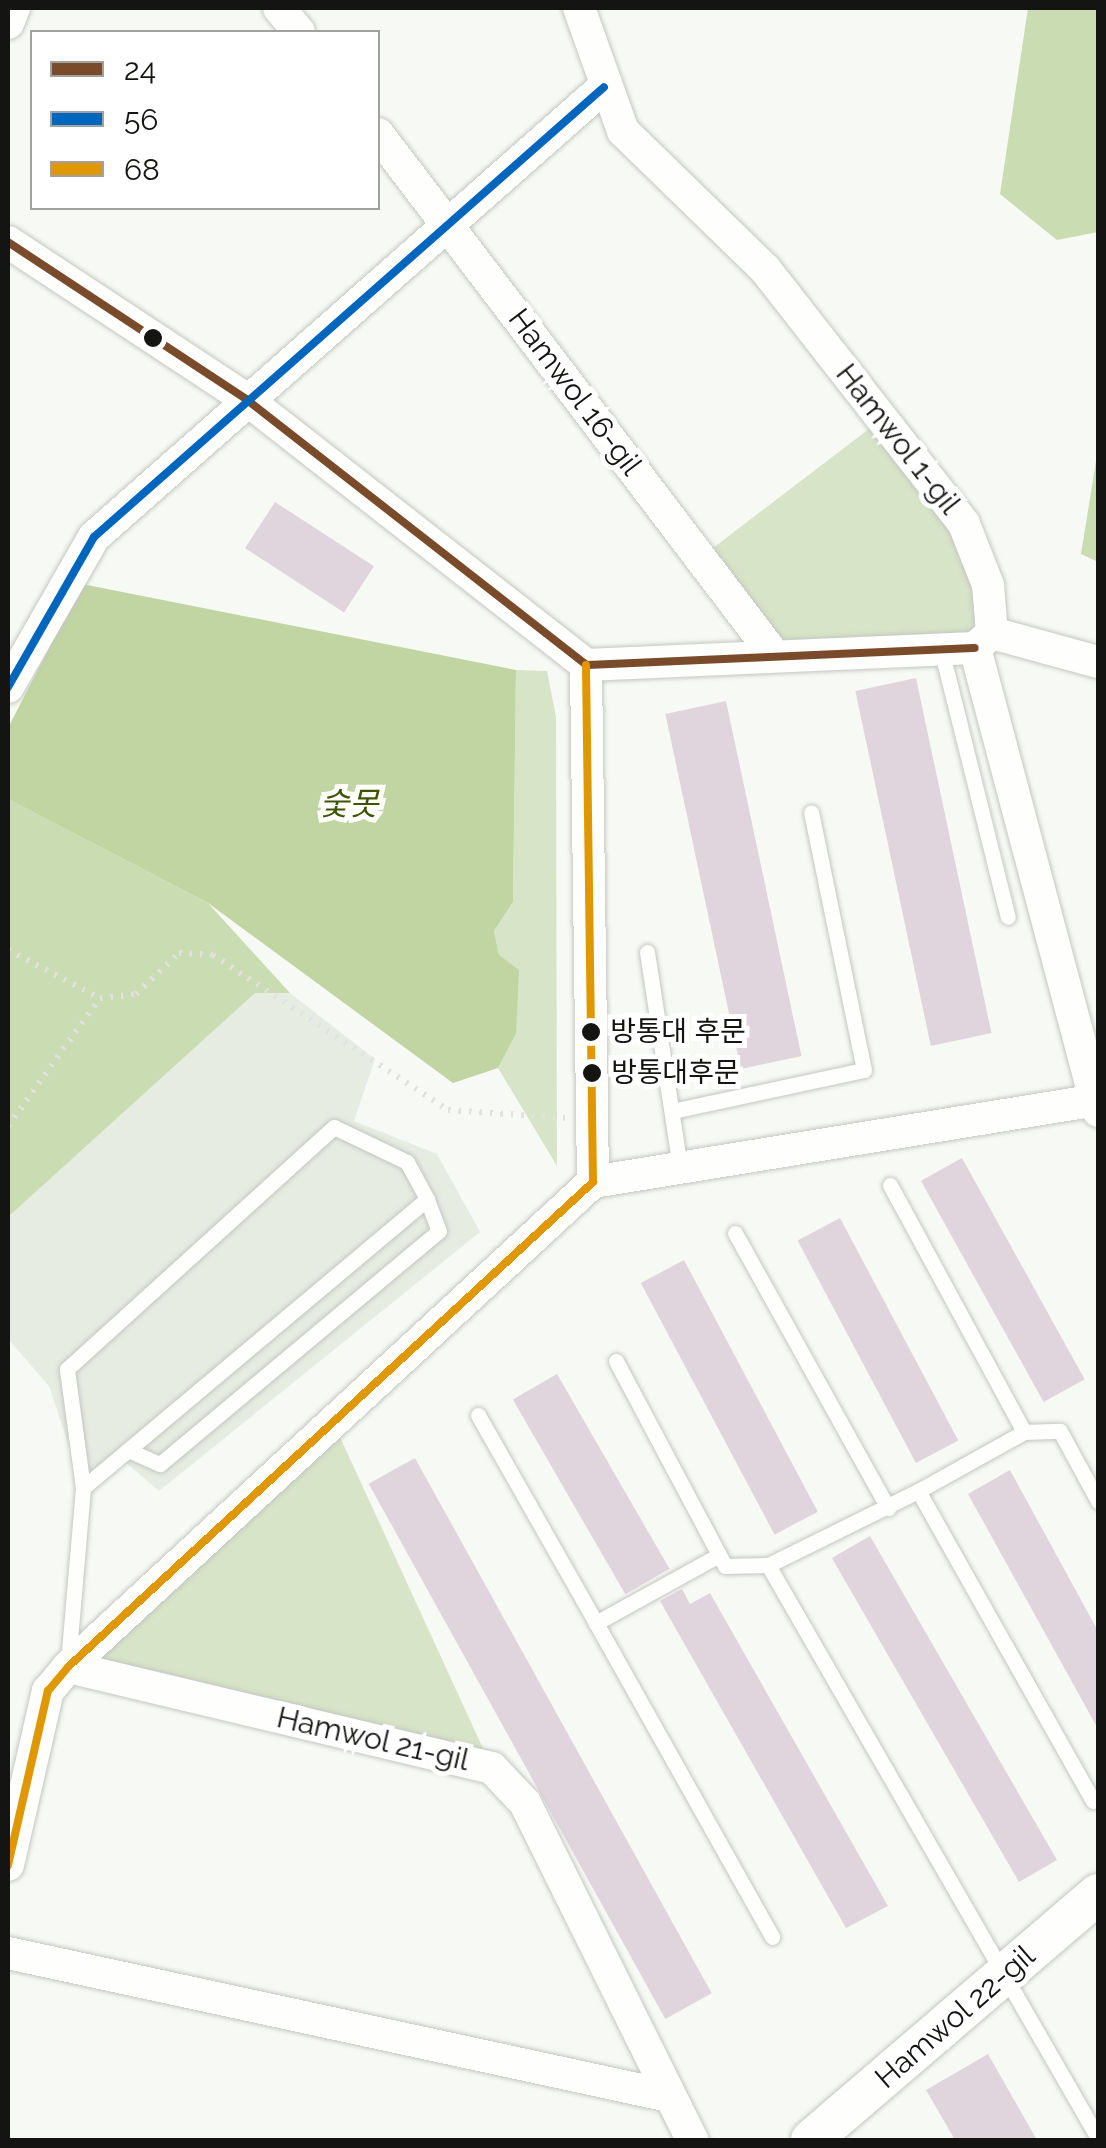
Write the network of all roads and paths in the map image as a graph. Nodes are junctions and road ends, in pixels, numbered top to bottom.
1 (14, 8) edge
2 (279, 8) edge
3 (580, 8) edge
4 (8, 23) edge
5 (297, 30) edge
6 (604, 87) junction
7 (380, 137) edge
8 (446, 221) junction
9 (8, 242) edge
10 (246, 400) junction
11 (983, 641) junction
12 (940, 649) junction
13 (771, 651) junction
14 (1098, 662) edge
15 (586, 665) junction
16 (8, 687) edge
17 (811, 812) dead end
18 (1008, 917) dead end
19 (8, 950) edge
20 (647, 952) dead end
21 (100, 998) junction
22 (1095, 1106) edge
23 (672, 1111) junction
24 (592, 1117) junction
25 (8, 1126) edge
26 (680, 1168) junction
27 (592, 1182) junction
28 (890, 1186) dead end
29 (426, 1199) junction
30 (736, 1233) dead end
31 (616, 1362) dead end
32 (478, 1415) dead end
33 (1024, 1432) junction
34 (128, 1450) junction
35 (83, 1488) junction
36 (918, 1491) junction
37 (1098, 1501) edge
38 (888, 1508) junction
39 (719, 1555) junction
40 (768, 1565) junction
41 (596, 1623) junction
42 (68, 1666) junction
43 (1093, 1802) dead end
44 (8, 1865) edge
45 (1098, 1894) edge
46 (772, 1937) dead end
47 (8, 1953) edge
48 (1000, 1978) junction
49 (664, 2095) junction
50 (1098, 2138) edge
51 (692, 2140) edge
52 (811, 2140) edge

1 - 4 street
2 - 5 street
3 - 6 street, Hamwol 1-gil
6 - 8 street
6 - 11 street, Hamwol 1-gil
7 - 8 street, Hamwol 16-gil
8 - 10 street
8 - 13 street, Hamwol 16-gil
9 - 10 street
10 - 15 street
10 - 16 street
11 - 12 street
11 - 14 street
11 - 22 street, Hamwol 1-gil
12 - 13 street
12 - 18 lane
13 - 15 street
15 - 24 street
17 - 23 lane
19 - 21 path
20 - 23 lane
21 - 24 path
21 - 25 path
22 - 26 street
23 - 26 lane
24 - 27 street
26 - 27 street
27 - 42 street
28 - 33 lane
29 - 34 lane
29 - 34 lane
29 - 35 lane
30 - 38 lane
31 - 39 lane
32 - 41 lane
33 - 36 lane
33 - 37 lane
34 - 35 lane
35 - 42 lane
36 - 38 lane
36 - 43 lane
38 - 40 lane
39 - 40 lane
39 - 41 lane
40 - 48 lane
41 - 46 lane
42 - 44 street
42 - 49 street, Hamwol 21-gil
45 - 48 street, Hamwol 22-gil
47 - 49 street
48 - 50 lane
48 - 52 street, Hamwol 22-gil
49 - 51 street, Hamwol 21-gil

